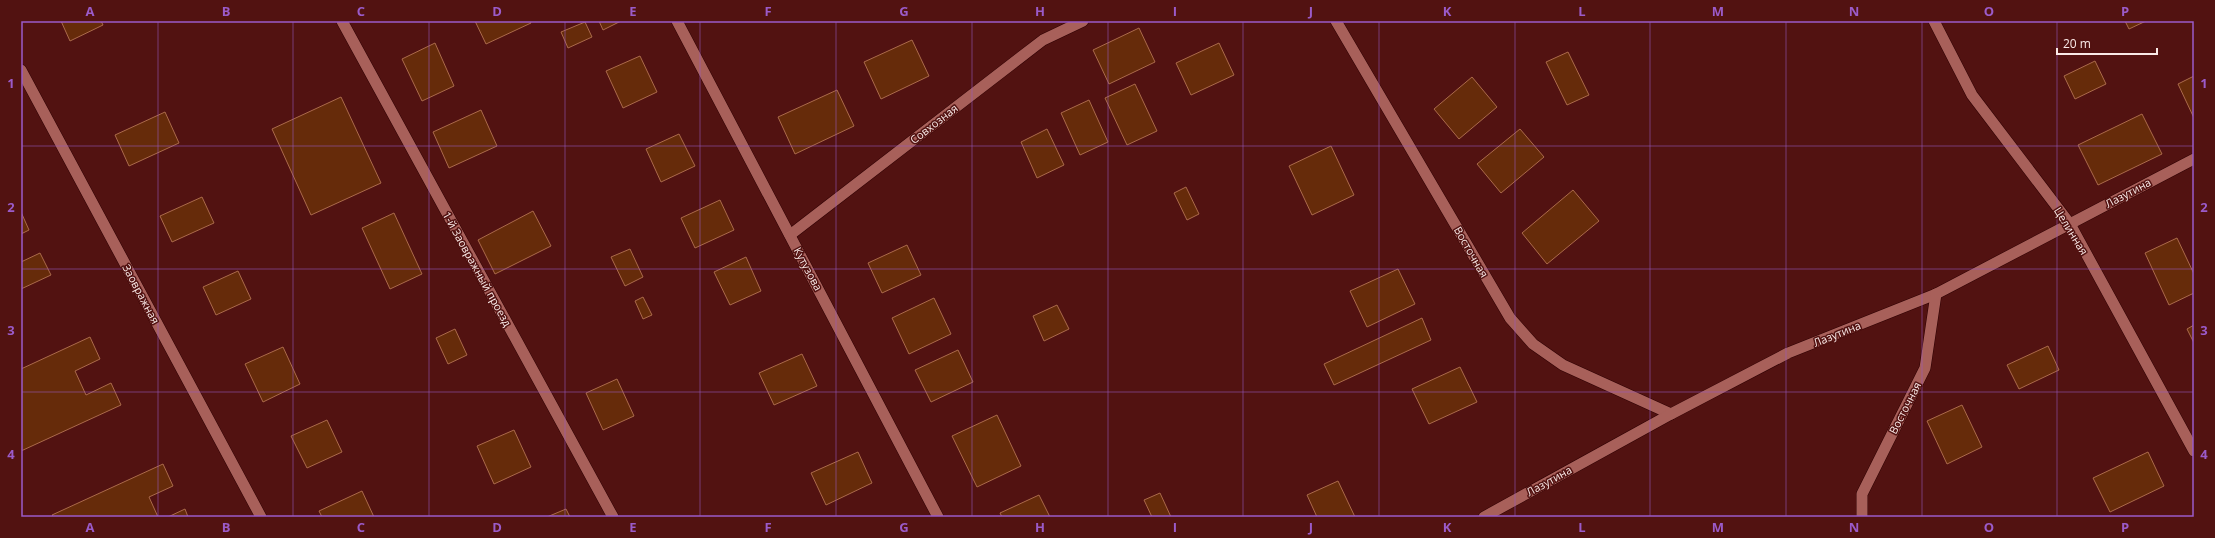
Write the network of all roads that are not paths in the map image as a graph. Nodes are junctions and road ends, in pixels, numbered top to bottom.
1 (342, 21) edge
2 (677, 21) edge
3 (1083, 21) edge
4 (1336, 21) edge
5 (1934, 21) edge
6 (21, 70) edge
7 (2194, 159) edge
8 (2070, 224) junction
9 (790, 235) junction
10 (1936, 294) junction
11 (1672, 414) junction
12 (2194, 452) edge
13 (261, 517) edge
14 (613, 517) edge
15 (938, 517) edge
16 (1484, 517) edge
17 (1862, 517) edge

1 - 14 street, 1-й Заовражный проезд
2 - 9 street, Кутузова
3 - 9 street, Совхозная
4 - 11 street, Восточная
5 - 8 street, Целинная
6 - 13 street, Заовражная
7 - 8 street, Лазутина
8 - 10 street, Лазутина
8 - 12 street, Целинная
9 - 15 street, Кутузова
10 - 11 street, Лазутина
10 - 17 street, Восточная
11 - 16 street, Лазутина

